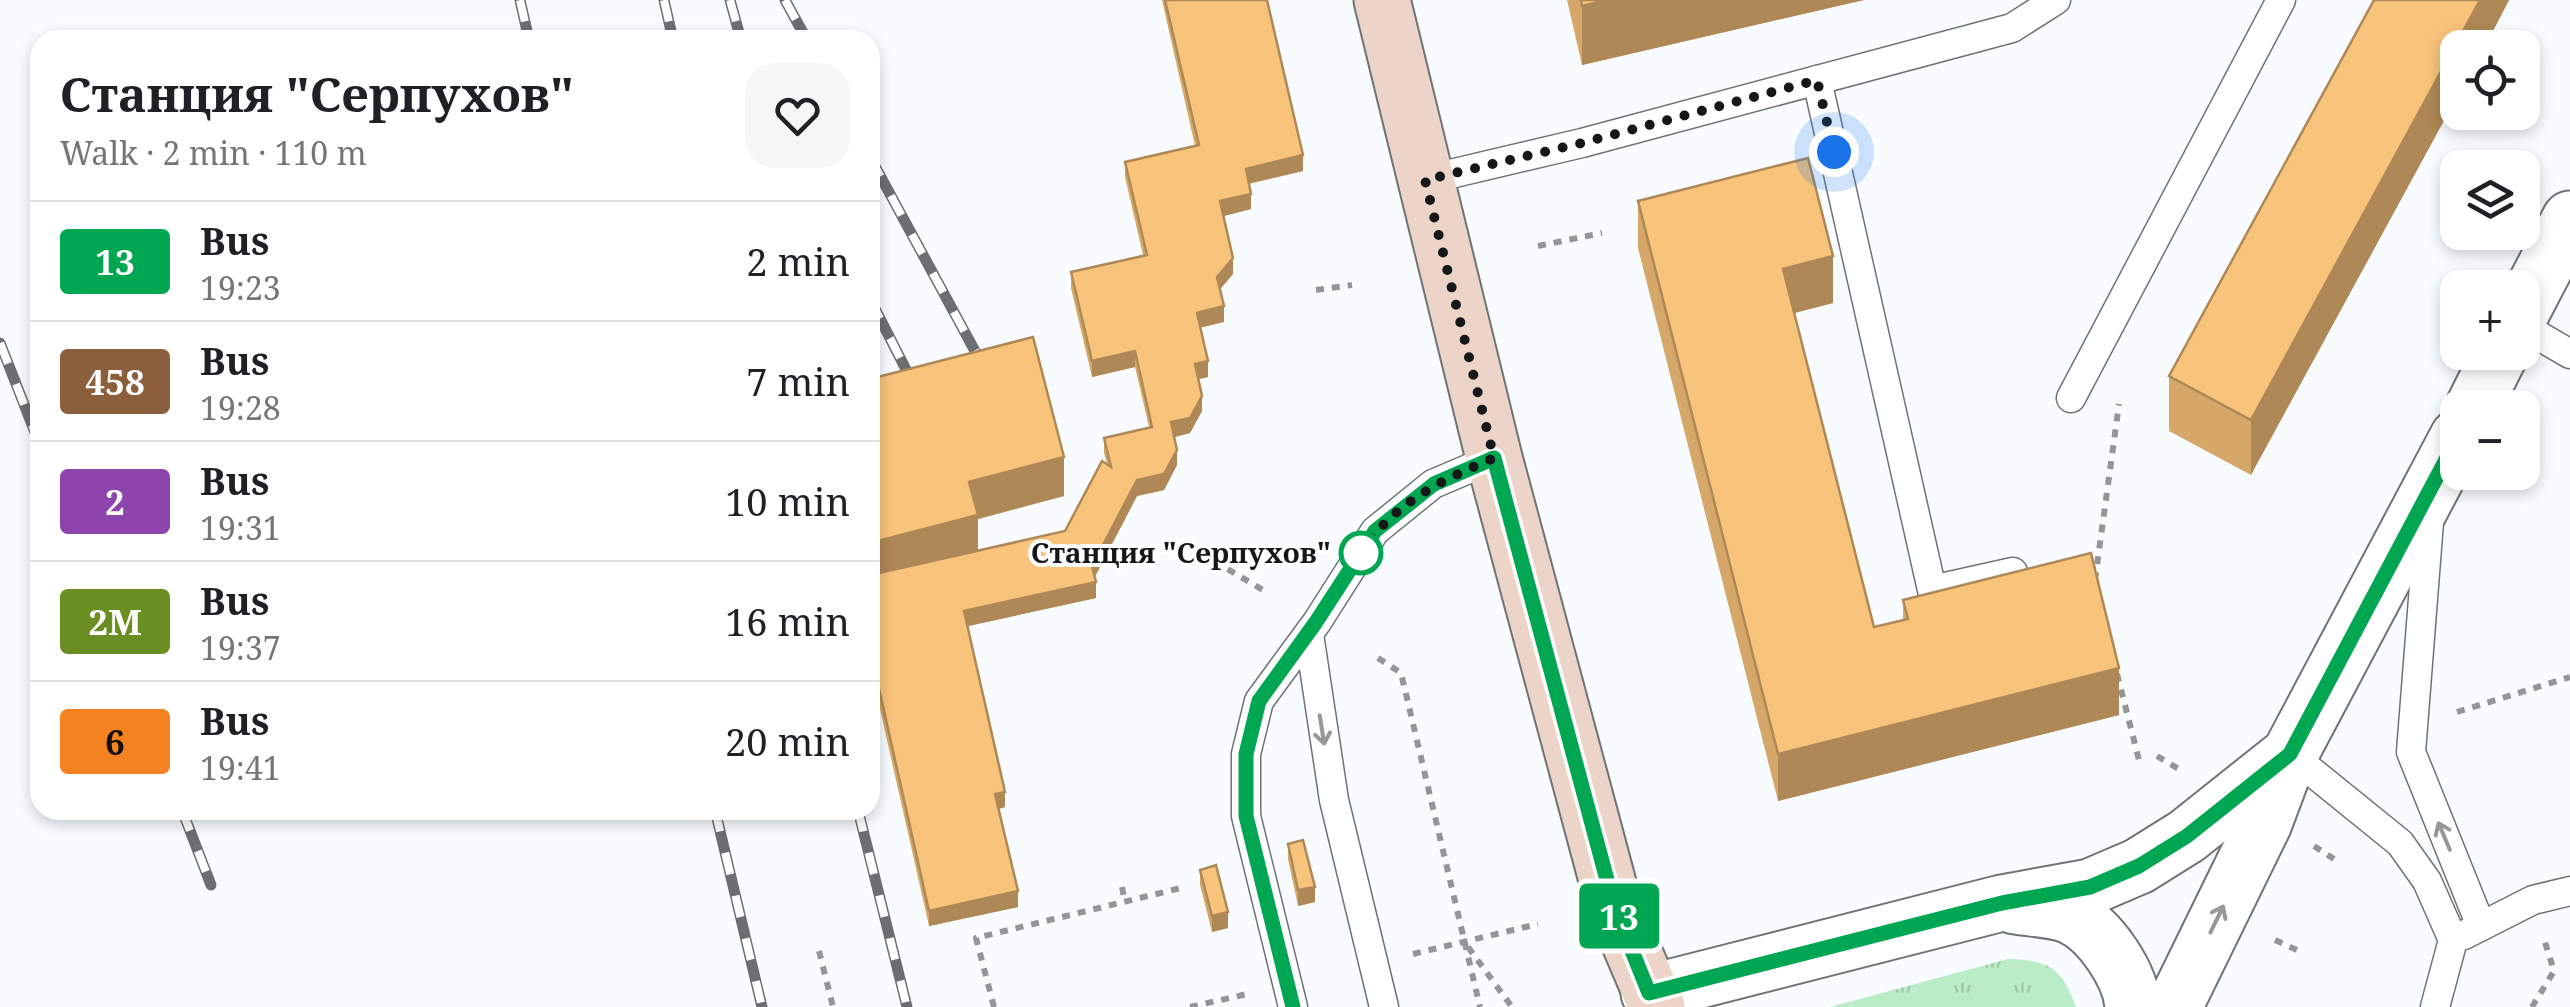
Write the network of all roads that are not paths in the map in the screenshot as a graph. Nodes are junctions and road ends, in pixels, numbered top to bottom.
1 (1382, 0) edge
2 (2056, 0) edge
3 (2280, 0) edge
4 (1817, 80) junction
5 (1425, 180) junction
6 (2570, 220) edge
7 (2540, 277) edge
8 (2540, 336) edge
9 (2570, 354) edge
10 (2071, 398) dead end
11 (1494, 458) junction
12 (2440, 472) edge
13 (2432, 488) junction
14 (2013, 572) edge
15 (1308, 634) junction
16 (2290, 754) junction
17 (2570, 891) edge
18 (2002, 903) junction
19 (2481, 926) junction
20 (2454, 940) junction
21 (1653, 1000) edge
22 (1293, 1007) edge
23 (1384, 1007) edge
24 (2133, 1007) edge
25 (2174, 1007) edge
26 (2435, 1007) edge

1 - 5 main road
2 - 4 lane
3 - 10 lane
4 - 5 lane
4 - 14 lane
5 - 11 main road
6 - 7 street
8 - 9 lane
11 - 15 lane
11 - 21 main road
12 - 13 street
13 - 16 street
19 -> 13 lane
15 - 22 lane
15 -> 23 lane
16 - 18 street
16 - 20 lane
25 -> 16 street
17 - 19 lane
18 - 21 street
18 - 24 street
19 - 20 lane
20 - 26 lane

